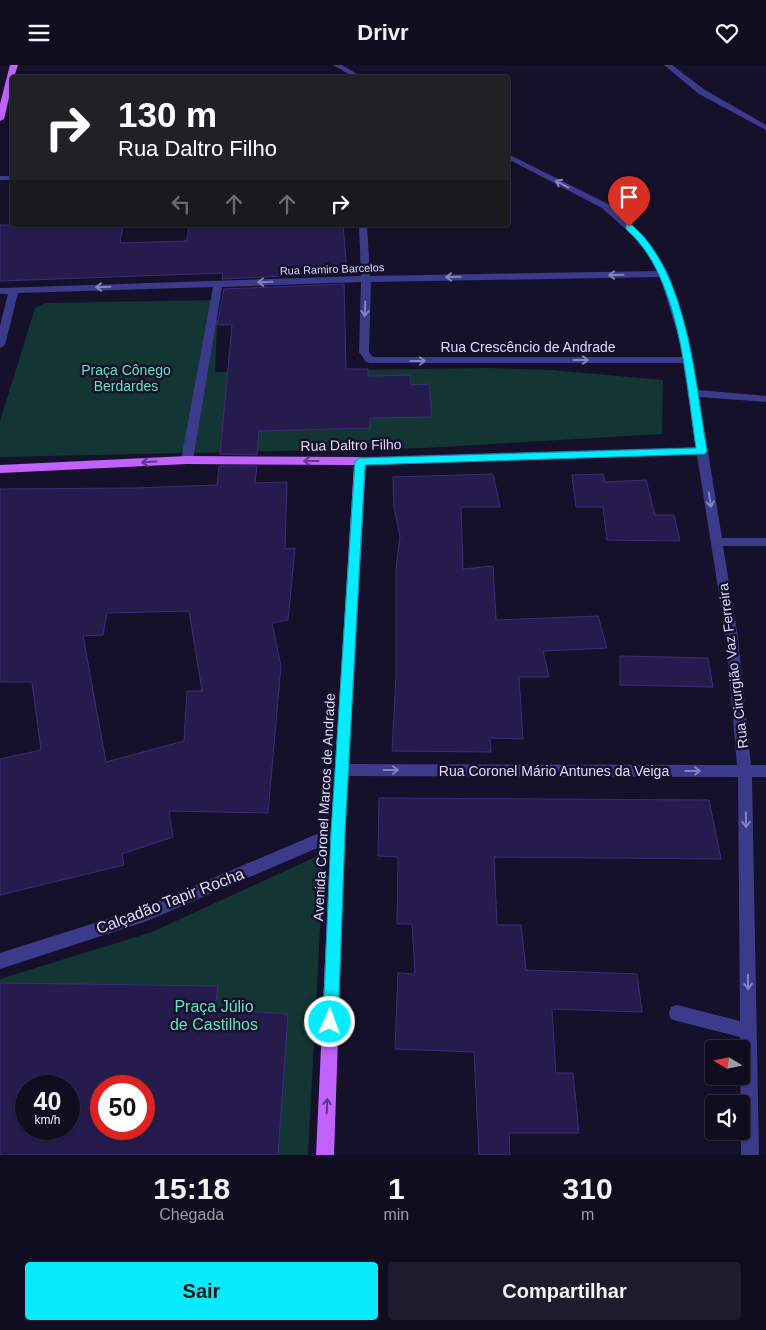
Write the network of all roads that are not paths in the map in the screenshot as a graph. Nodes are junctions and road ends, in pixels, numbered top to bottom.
1 (336, 65) edge
2 (668, 65) edge
3 (352, 75) edge
4 (10, 80) edge
5 (0, 119) edge
6 (766, 128) edge
7 (510, 157) edge
8 (363, 227) edge
9 (664, 274) junction
10 (366, 279) junction
11 (218, 284) junction
12 (14, 290) junction
13 (0, 291) edge
14 (0, 345) edge
15 (687, 360) junction
16 (692, 393) junction
17 (766, 399) edge
18 (702, 451) junction
19 (187, 460) junction
20 (360, 461) junction
21 (0, 469) edge
22 (716, 542) junction
23 (766, 542) edge
24 (342, 770) junction
25 (745, 771) junction
26 (766, 771) edge
27 (338, 832) junction
28 (0, 961) edge
29 (677, 1013) dead end
30 (748, 1031) junction
31 (325, 1155) edge
32 (750, 1155) edge

1 - 3 street
2 - 6 street
4 - 5 main road
9 -> 7 street, Rua Cirurgião Vaz Ferreira
8 - 10 street
9 -> 10 street, Rua Ramiro Barcelos
9 - 15 street, Rua Cirurgião Vaz Ferreira
10 -> 11 street, Rua Ramiro Barcelos
10 -> 15 street, Rua Crescêncio de Andrade
11 -> 12 street, Rua Ramiro Barcelos
11 - 19 street
12 - 13 street, Rua Ramiro Barcelos
12 - 14 street
15 - 16 street, Rua Cirurgião Vaz Ferreira
16 - 17 street
16 - 18 street, Rua Cirurgião Vaz Ferreira
18 - 20 street, Rua Daltro Filho
18 -> 22 street, Rua Cirurgião Vaz Ferreira
20 -> 19 main road, Rua Daltro Filho
19 -> 21 main road, Rua Daltro Filho
20 - 24 main road, Avenida Coronel Marcos de Andrade
22 - 23 street
22 - 25 street, Rua Cirurgião Vaz Ferreira
24 -> 25 street, Rua Coronel Mário Antunes da Veiga
24 - 27 main road, Avenida Coronel Marcos de Andrade
25 - 26 street, Rua Coronel Mário Antunes da Veiga
25 -> 30 street, Rua Cirurgião Vaz Ferreira
27 - 28 street, Calçadão Tapir Rocha
31 -> 27 main road, Avenida Coronel Marcos de Andrade
29 - 30 street
30 - 32 street, Rua Cirurgião Vaz Ferreira

